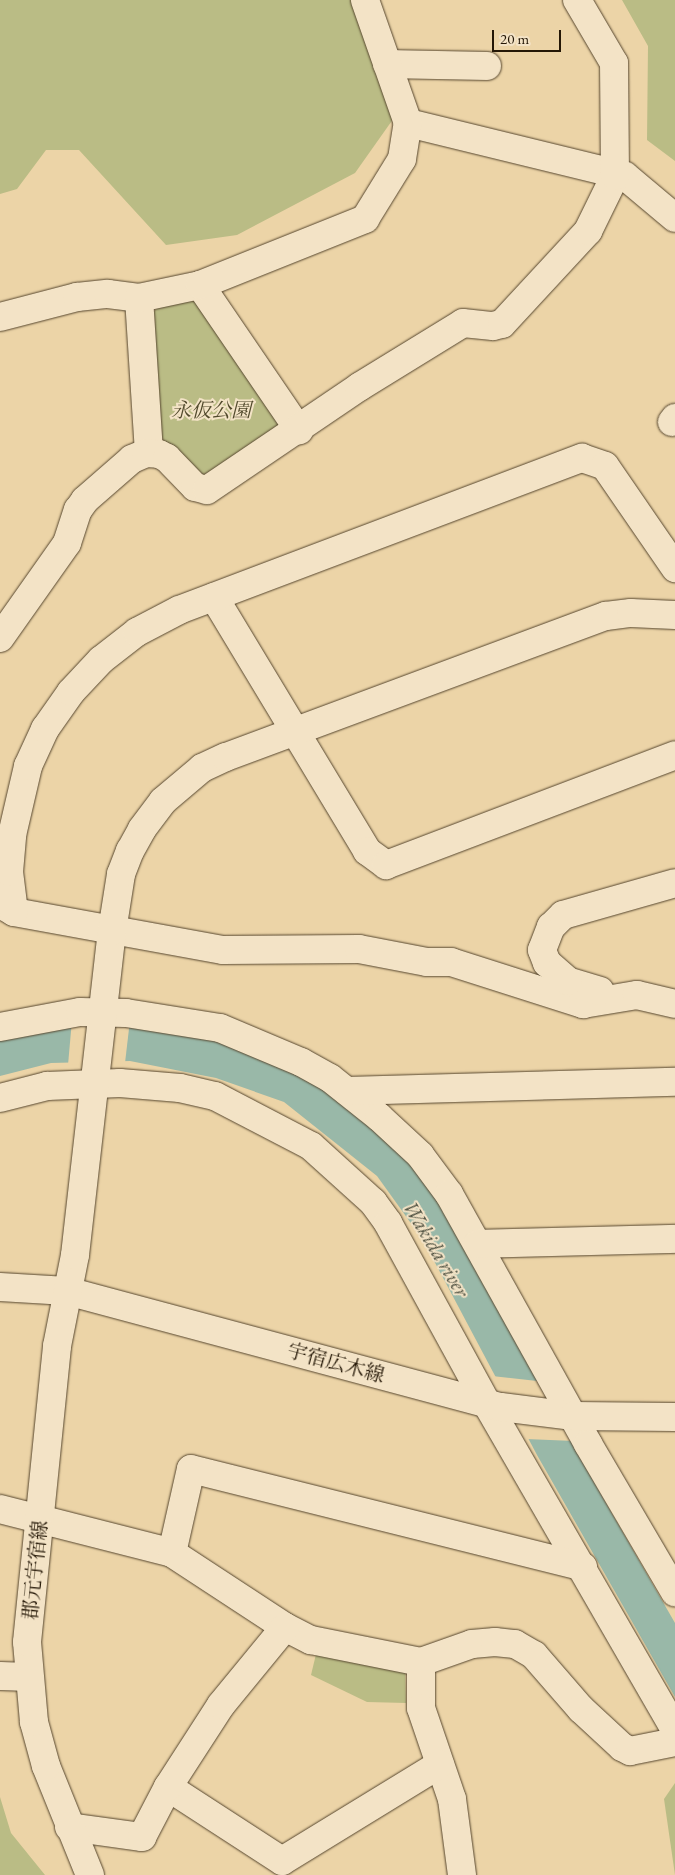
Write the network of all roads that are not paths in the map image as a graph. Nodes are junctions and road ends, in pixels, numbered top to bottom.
1 (365, 0) edge
2 (576, 0) edge
3 (387, 64) junction
4 (487, 66) dead end
5 (408, 123) junction
6 (615, 176) junction
7 (675, 218) edge
8 (200, 285) junction
9 (139, 298) junction
10 (0, 317) edge
11 (299, 430) junction
12 (149, 453) junction
13 (675, 568) edge
14 (214, 597) junction
15 (675, 615) edge
16 (0, 638) edge
17 (294, 731) junction
18 (675, 755) edge
19 (675, 884) edge
20 (7, 908) edge
21 (112, 931) junction
22 (619, 998) junction
23 (675, 1004) edge
24 (103, 1017) junction
25 (0, 1027) edge
26 (96, 1080) junction
27 (675, 1082) edge
28 (347, 1091) junction
29 (0, 1098) edge
30 (675, 1239) edge
31 (478, 1244) junction
32 (0, 1287) edge
33 (67, 1290) junction
34 (494, 1406) junction
35 (569, 1416) junction
36 (675, 1417) edge
37 (0, 1510) edge
38 (41, 1520) junction
39 (172, 1553) junction
40 (583, 1567) junction
41 (671, 1579) edge
42 (284, 1627) junction
43 (421, 1662) junction
44 (0, 1676) edge
45 (28, 1677) junction
46 (675, 1730) edge
47 (675, 1742) edge
48 (440, 1764) junction
49 (168, 1787) junction
50 (73, 1834) junction
51 (90, 1875) edge
52 (110, 1875) edge
53 (462, 1875) edge

1 - 3 street
2 - 6 street
3 - 4 street
3 - 5 street
5 - 6 street
5 - 8 street
6 - 7 street
6 - 11 street
8 - 9 street
8 - 11 street
9 - 10 street
9 - 12 street
11 - 12 street
12 - 16 street
13 - 14 street
14 - 17 street
14 - 20 street
15 - 17 street, 郡元宇宿線
17 - 18 street
17 - 21 street, 郡元宇宿線
19 - 22 street
20 - 21 street
21 - 22 street
21 - 24 street, 郡元宇宿線
22 - 23 street
24 - 25 street
24 - 26 street, 郡元宇宿線
24 - 28 street
26 - 29 street
26 - 33 street, 郡元宇宿線
26 - 34 street
27 - 28 street
28 - 31 street
30 - 31 street
31 - 35 street
32 - 33 street, 宇宿広木線
33 - 34 street, 宇宿広木線
33 - 38 street, 郡元宇宿線
34 - 35 street, 宇宿広木線
34 - 40 street
35 - 36 street, 宇宿広木線
35 - 41 street
37 - 38 street
38 - 39 street
38 - 45 street, 郡元宇宿線
39 - 40 street
39 - 42 street
40 - 46 street
42 - 43 street
42 - 49 street
43 - 47 street
43 - 48 street
44 - 45 street
45 - 50 street, 郡元宇宿線
48 - 49 street
48 - 53 street
49 - 50 street
50 - 51 street, 郡元宇宿線
50 - 52 street, 郡元宇宿線

